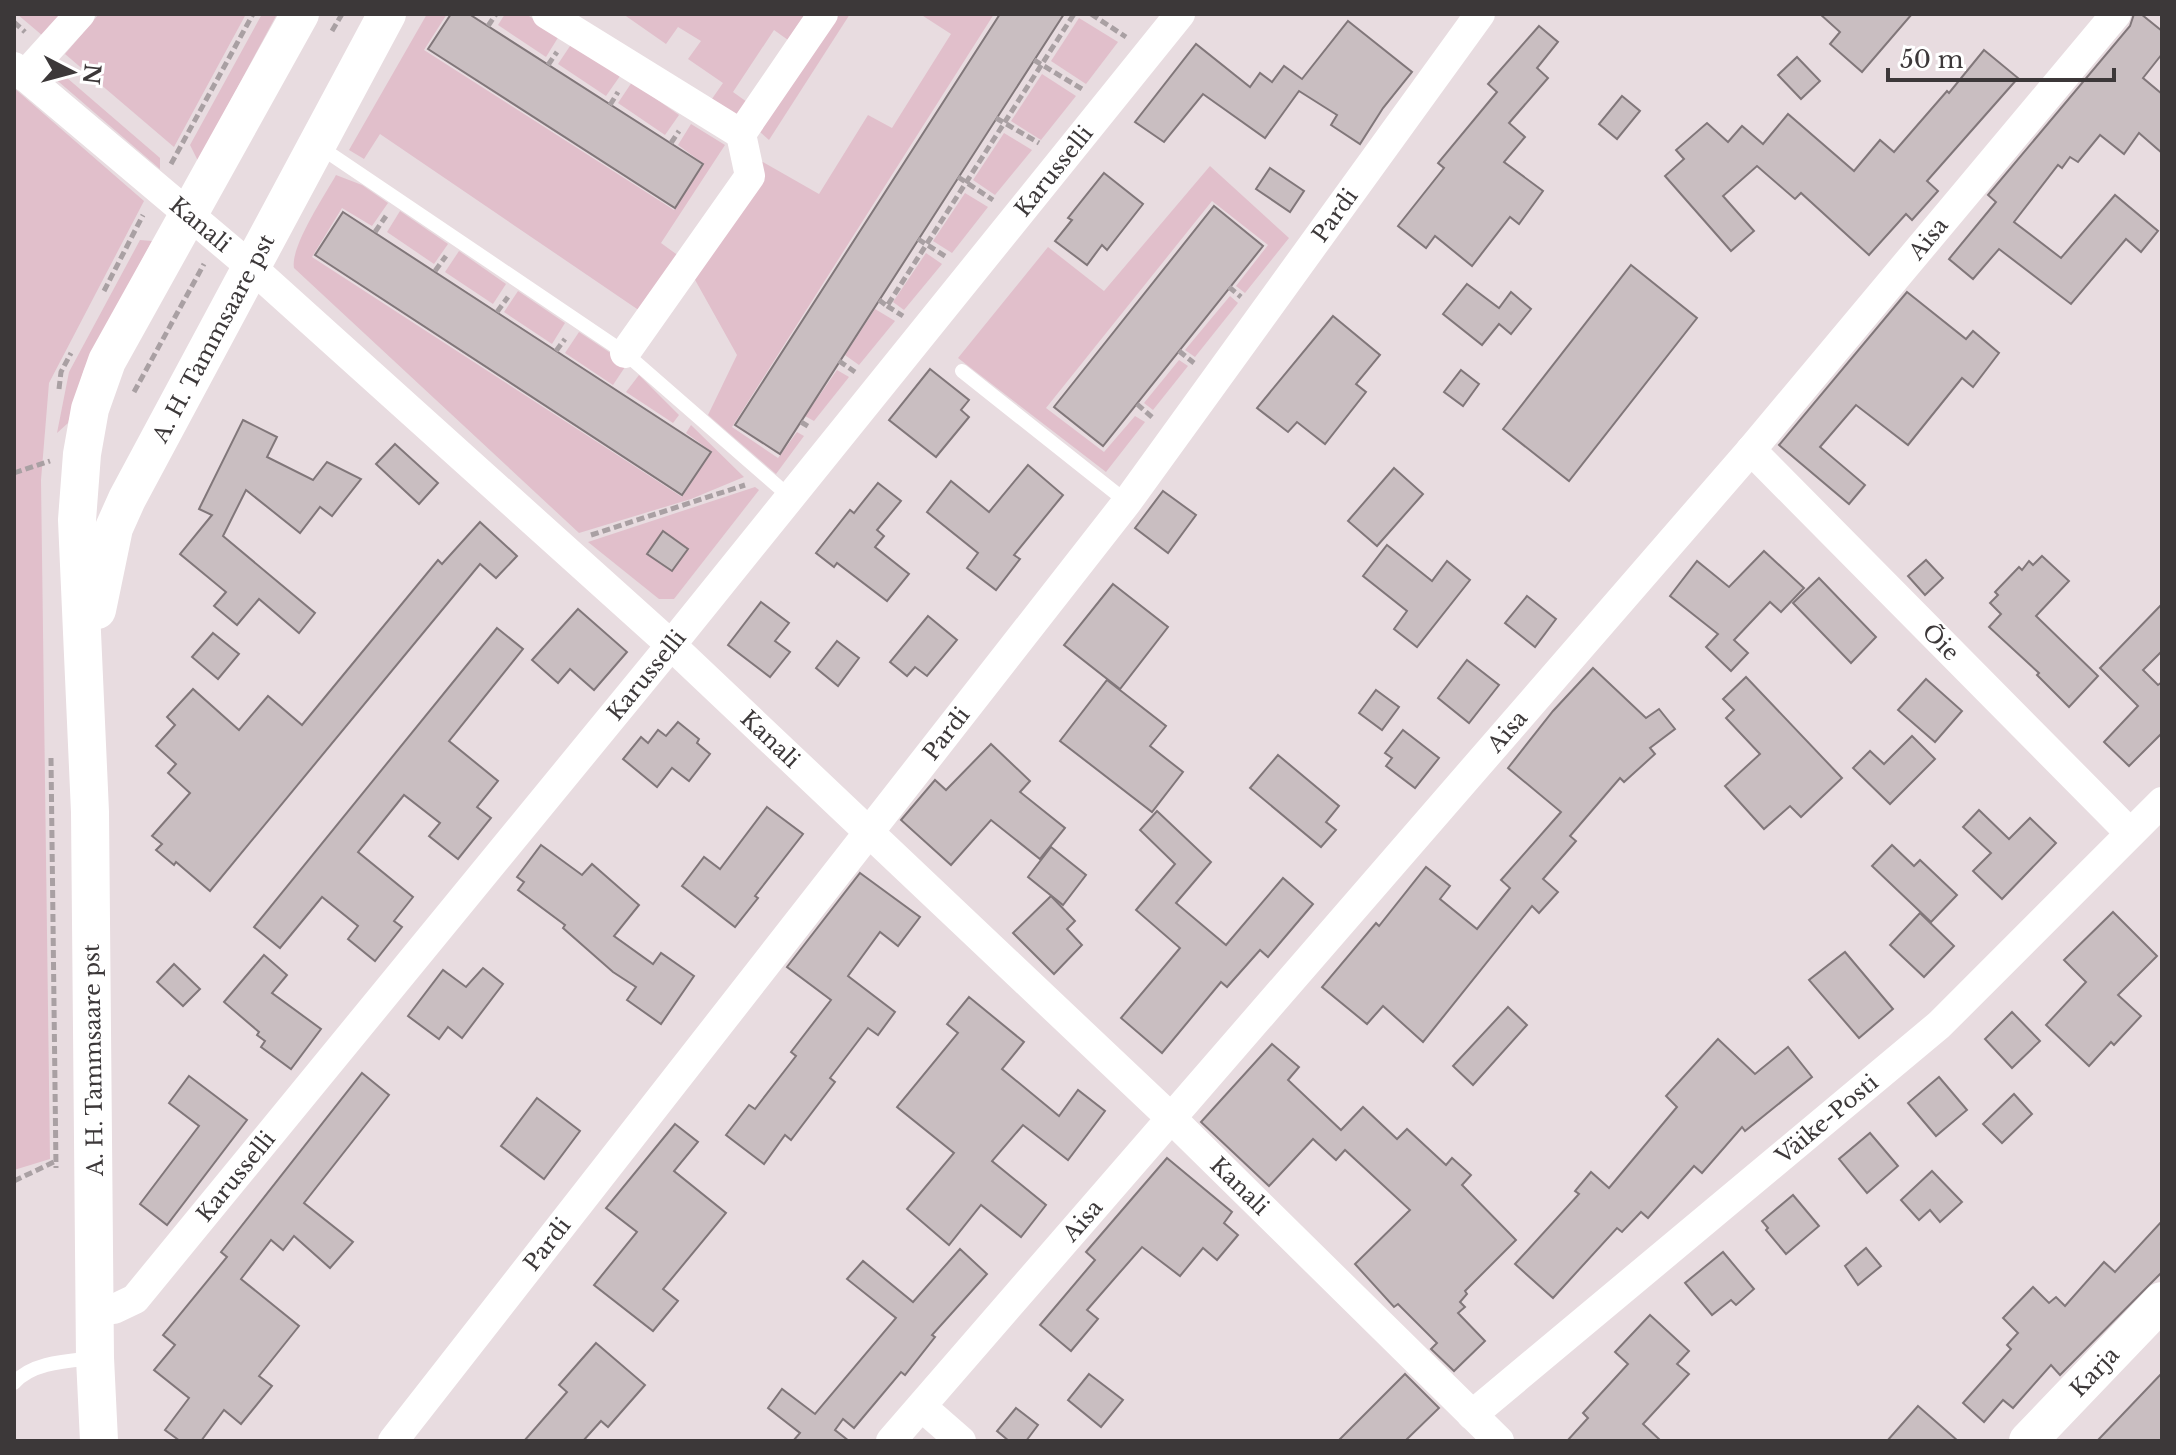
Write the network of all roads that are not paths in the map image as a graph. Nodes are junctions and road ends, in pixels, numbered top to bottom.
1 (80, 14) edge
2 (300, 14) edge
3 (387, 14) edge
4 (547, 14) edge
5 (823, 14) edge
6 (1180, 14) edge
7 (1480, 14) edge
8 (2116, 14) edge
9 (19, 72) edge
10 (741, 134) junction
11 (316, 144) junction
12 (189, 215) junction
13 (250, 266) junction
14 (625, 353) junction
15 (962, 371) dead end
16 (1751, 450) junction
17 (779, 487) junction
18 (1127, 502) junction
19 (671, 645) junction
20 (86, 679) junction
21 (2162, 802) edge
22 (868, 830) junction
23 (2130, 833) junction
24 (1172, 1119) junction
25 (2162, 1301) edge
26 (96, 1309) junction
27 (95, 1358) junction
28 (14, 1383) edge
29 (922, 1407) junction
30 (1472, 1415) junction
31 (99, 1441) edge
32 (393, 1441) edge
33 (891, 1441) edge
34 (961, 1441) edge
35 (1499, 1441) edge
36 (2028, 1441) edge

1 - 9 street
2 - 12 street, A. H. Tammsaare pst
3 - 11 street, A. H. Tammsaare pst
4 - 10 street
5 - 10 street
6 - 17 street, Karusselli
7 - 18 street, Pardi
8 - 16 street, Aisa
9 - 12 street, Kanali
10 - 14 street
11 - 13 street, A. H. Tammsaare pst
11 - 14 lane
12 - 13 street, Kanali
12 - 20 street, A. H. Tammsaare pst
13 - 19 street, Kanali
13 - 20 street, A. H. Tammsaare pst
14 - 17 lane
15 - 18 lane
16 - 23 street, Õie
16 - 24 street, Aisa
17 - 19 street, Karusselli
18 - 22 street, Pardi
19 - 22 street, Kanali
19 - 26 street, Karusselli
20 - 26 street, A. H. Tammsaare pst
21 - 23 street, Väike-Posti
22 - 24 street, Kanali
22 - 32 street, Pardi
23 - 30 street, Väike-Posti
24 - 29 street, Aisa
24 - 30 street, Kanali
25 - 36 street, Karja
26 - 27 street, A. H. Tammsaare pst
27 - 28 lane
27 - 31 street, A. H. Tammsaare pst
29 - 33 street, Aisa
29 - 34 street
30 - 35 street, Kanali

